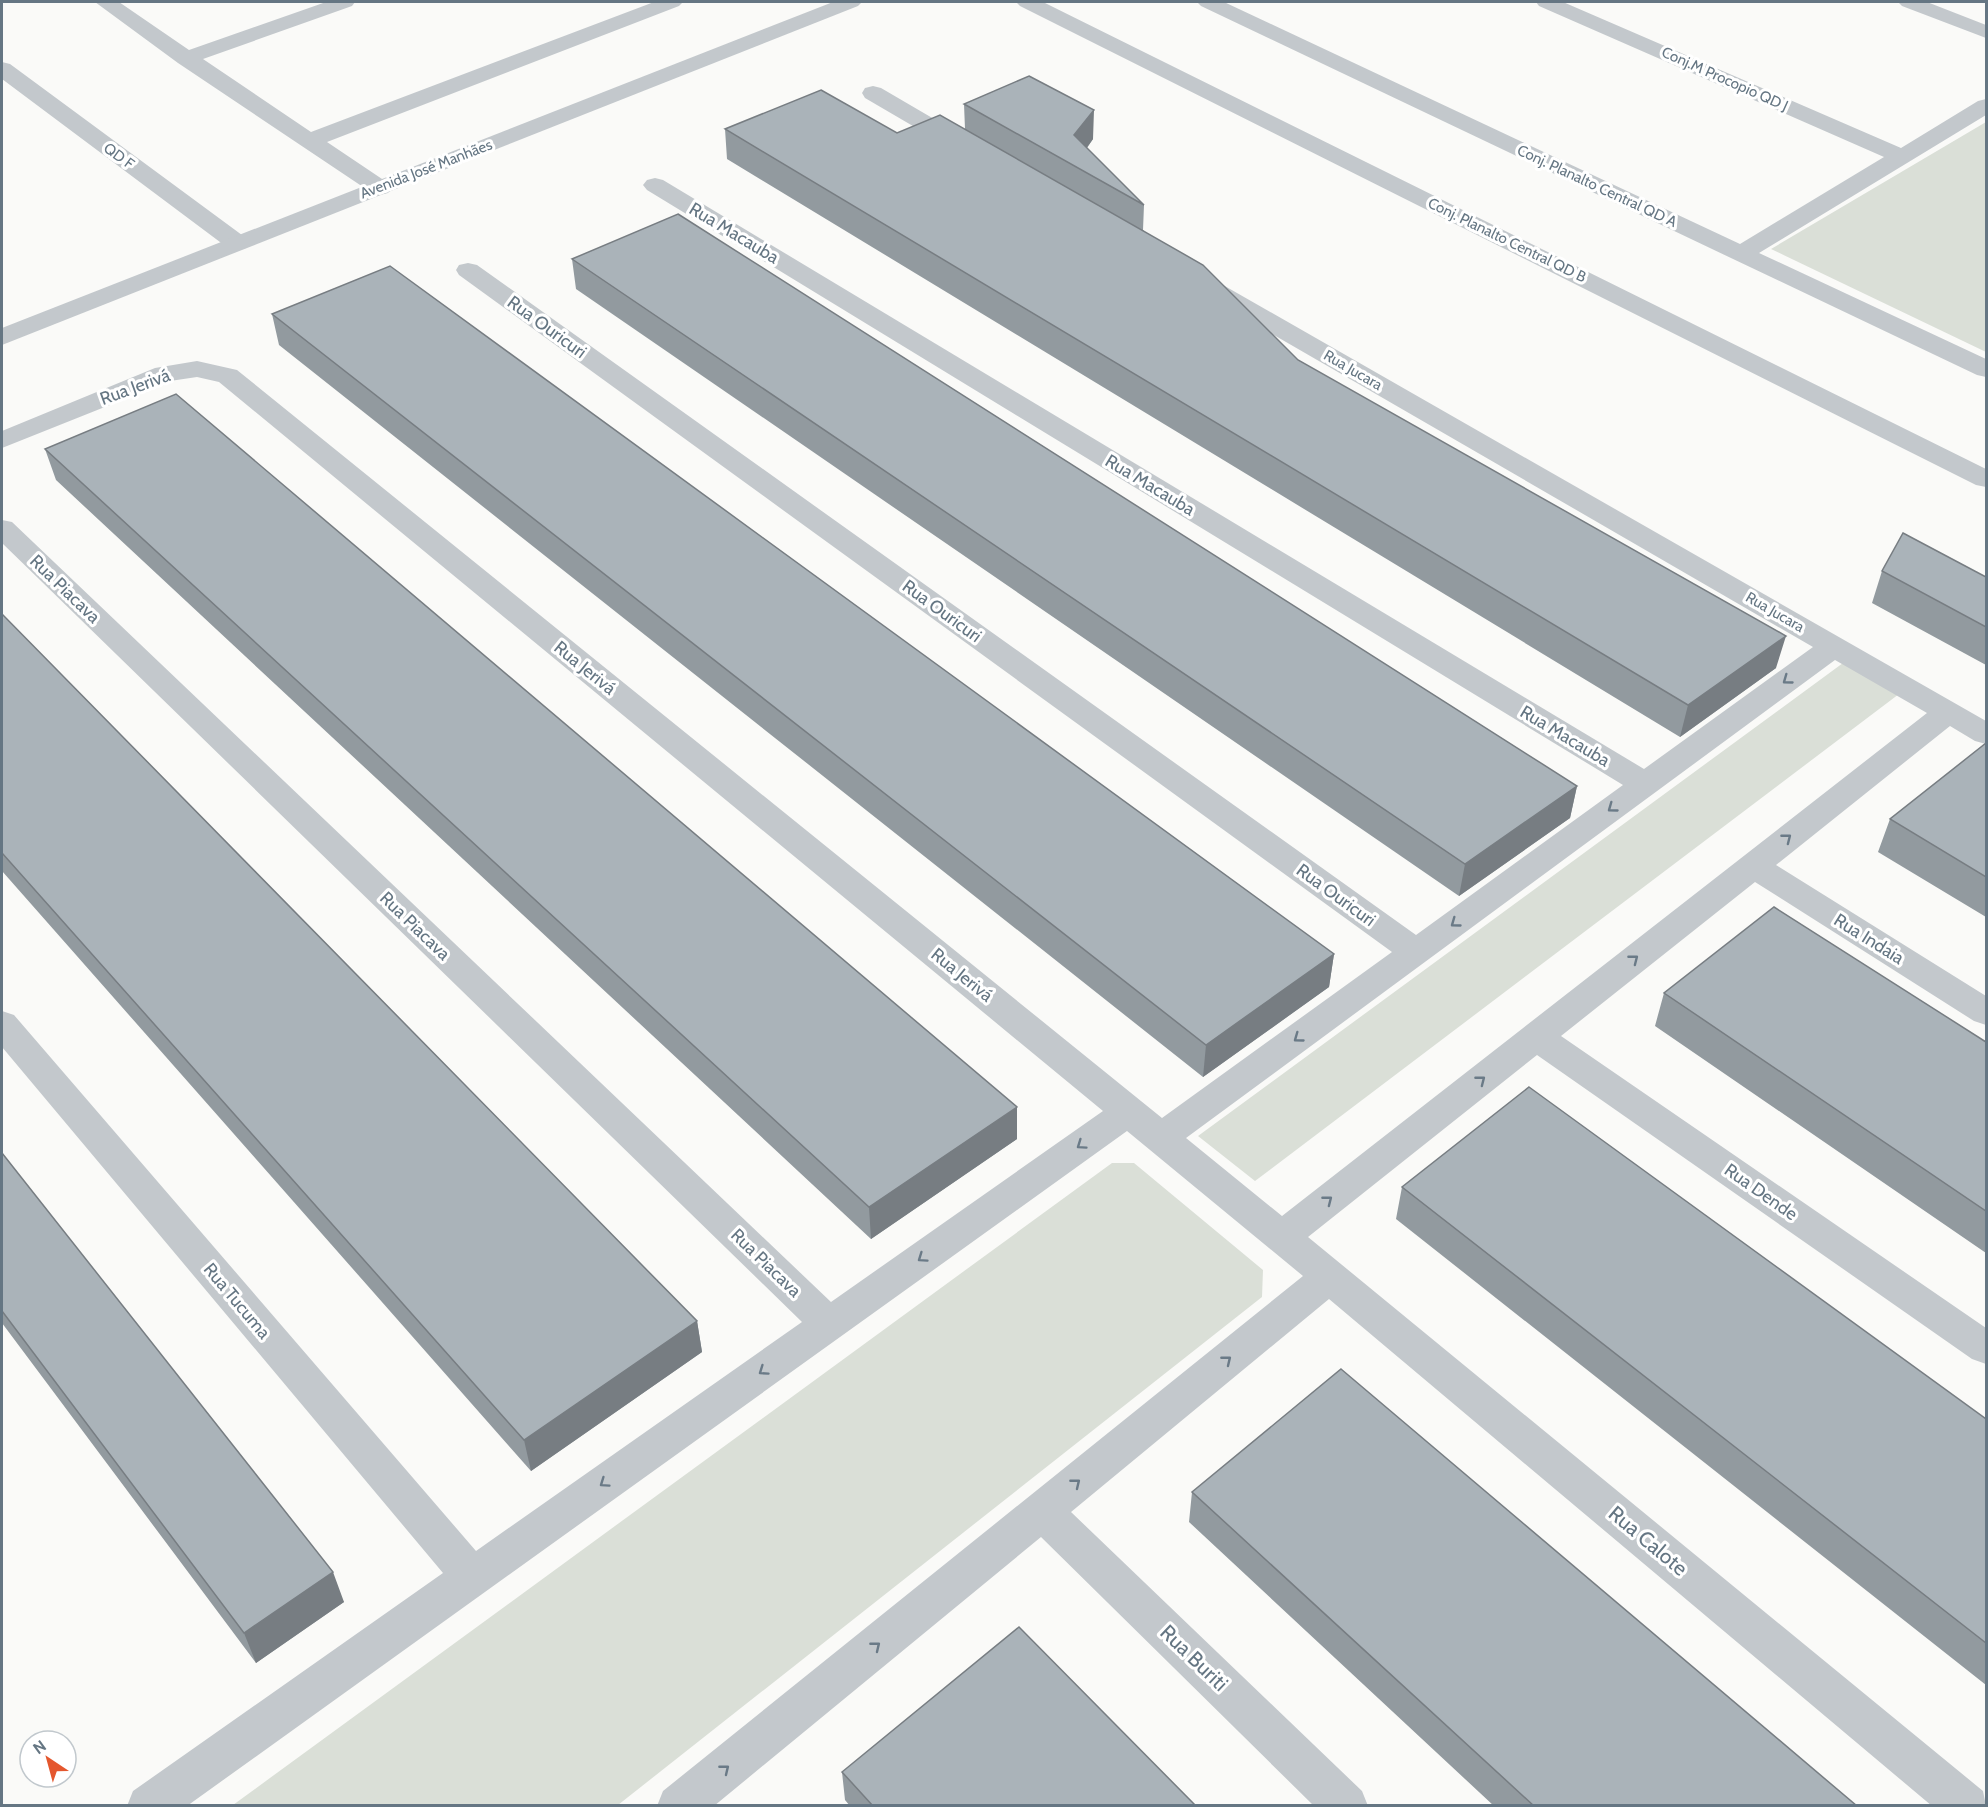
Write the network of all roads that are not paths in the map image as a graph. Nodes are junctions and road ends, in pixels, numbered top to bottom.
1 (106, 2) edge
2 (345, 2) edge
3 (672, 2) edge
4 (851, 2) edge
5 (1027, 2) edge
6 (1208, 2) edge
7 (1546, 2) edge
8 (1908, 2) edge
9 (1986, 32) edge
10 (186, 58) junction
11 (2, 69) edge
12 (873, 93) dead end
13 (1986, 106) edge
14 (308, 141) junction
15 (1904, 157) junction
16 (986, 159) edge
17 (655, 185) dead end
18 (380, 188) junction
19 (237, 243) junction
20 (1740, 254) junction
21 (468, 270) dead end
22 (1183, 272) edge
23 (2, 337) edge
24 (1986, 369) edge
25 (2, 440) edge
26 (1986, 479) edge
27 (2, 528) edge
28 (1834, 646) junction
29 (1947, 713) junction
30 (1986, 734) edge
31 (1645, 784) junction
32 (1752, 865) junction
33 (1415, 951) junction
34 (1986, 1012) edge
35 (2, 1024) edge
36 (1536, 1036) junction
37 (1129, 1111) junction
38 (1161, 1138) junction
39 (1282, 1237) junction
40 (1329, 1276) junction
41 (829, 1324) junction
42 (1986, 1348) edge
43 (1042, 1511) junction
44 (472, 1577) junction
45 (684, 1804) edge
46 (149, 1806) edge
47 (1346, 1806) edge
48 (1967, 1806) edge

1 - 10 street
2 - 10 street
3 - 14 street
4 - 18 street, Avenida José Manhães
5 - 26 street, Conj. Planalto Central QD B
6 - 20 street, Conj. Planalto Central QD A
7 - 15 street, Conj.M Procopio QD J
8 - 9 street
10 - 14 street
11 - 19 street, QD F
12 - 16 street
13 - 15 street
14 - 18 street
15 - 20 street
17 - 31 street, Rua Macauba
18 - 19 street, Avenida José Manhães
19 - 23 street, Avenida José Manhães
20 - 24 street, Conj. Planalto Central QD A
21 - 33 street, Rua Ouricuri
22 - 28 street, Rua Jucara
25 - 37 street, Rua Jerivá
27 - 41 street, Rua Piacava
28 - 29 street, Rua Jucara
28 -> 31 street
29 - 30 street
32 -> 29 street
31 -> 33 street
32 - 34 street, Rua Indaia
36 -> 32 street
33 -> 38 street
35 - 44 street, Rua Tucuma
39 -> 36 street
36 - 42 street, Rua Dende
37 - 38 street, Rua Jerivá
37 -> 41 street
38 - 39 street, Rua Jerivá
39 - 40 street, Rua Calote
43 -> 40 street
40 - 48 street, Rua Calote
41 -> 44 street
45 -> 43 street
43 - 47 street, Rua Buriti
44 - 46 street

